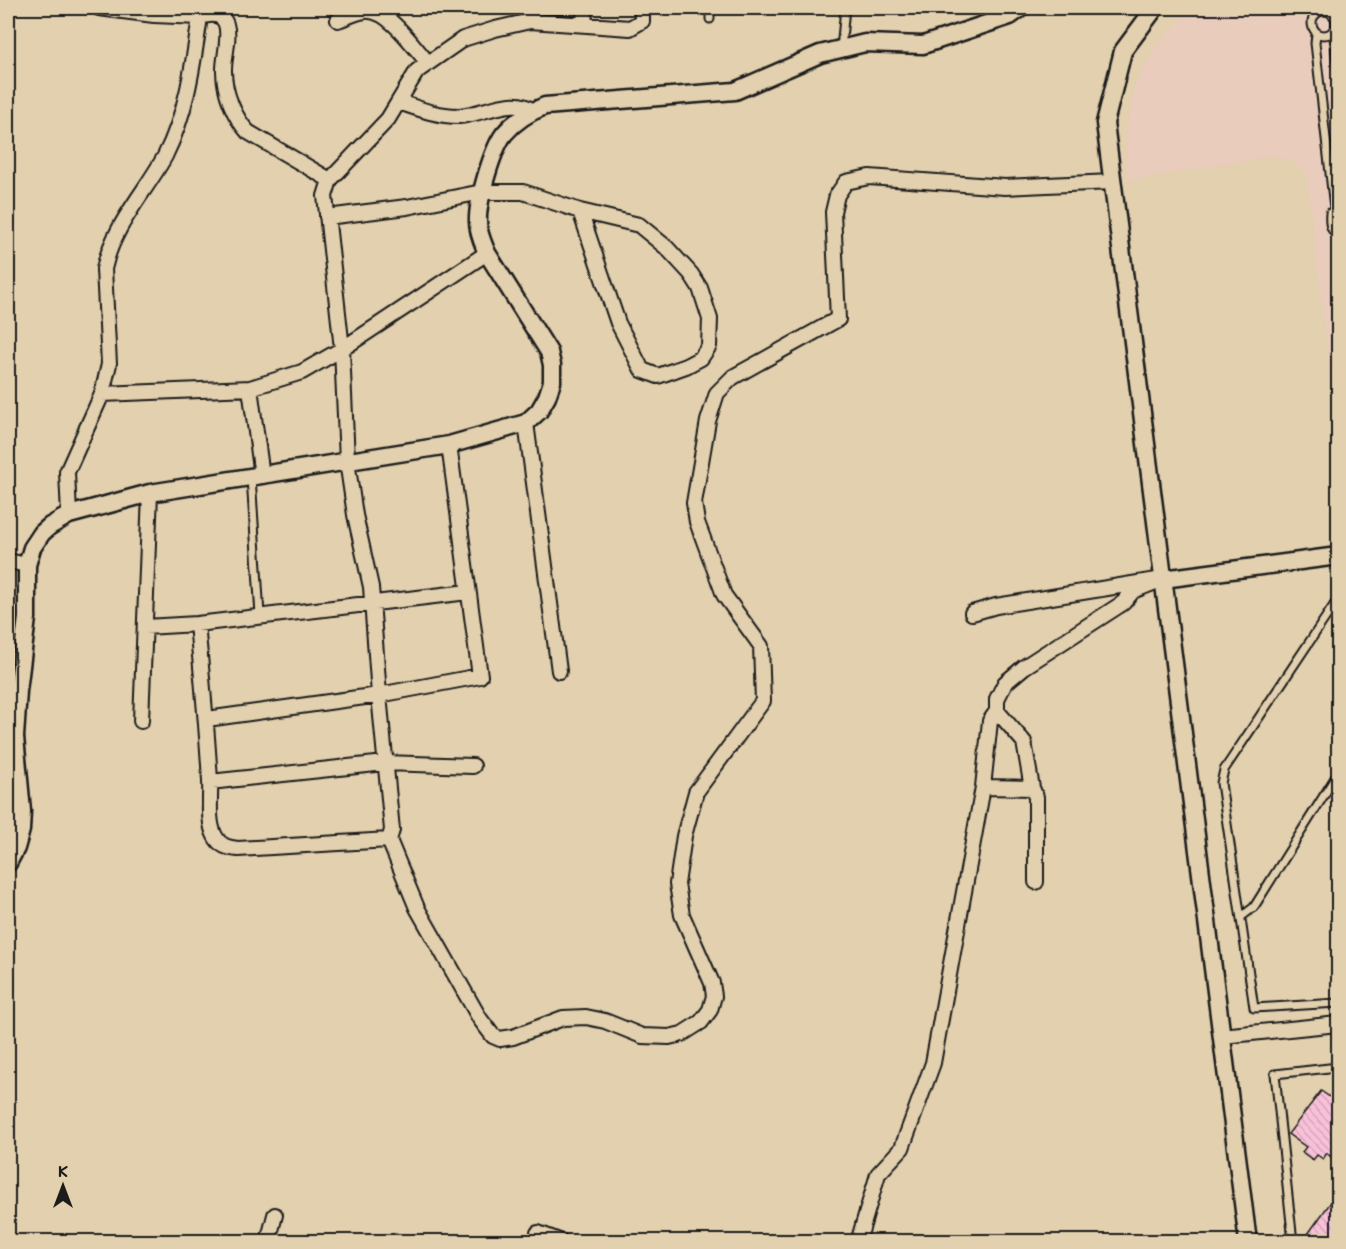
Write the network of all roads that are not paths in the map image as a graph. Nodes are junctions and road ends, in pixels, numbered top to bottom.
1 (99, 8) edge
2 (584, 8) edge
3 (642, 8) edge
4 (710, 8) edge
5 (845, 8) edge
6 (1021, 8) edge
7 (1155, 8) edge
8 (1324, 9) edge
9 (530, 14) edge
10 (200, 17) junction
11 (710, 19) dead end
12 (338, 20) dead end
13 (585, 24) junction
14 (1336, 25) edge
15 (1316, 34) junction
16 (841, 49) junction
17 (428, 63) junction
18 (1338, 69) edge
19 (399, 102) junction
20 (532, 111) junction
21 (330, 180) junction
22 (1112, 182) junction
23 (482, 192) junction
24 (1336, 208) edge
25 (580, 211) junction
26 (327, 217) junction
27 (1338, 237) edge
28 (487, 253) junction
29 (342, 349) junction
30 (250, 388) junction
31 (102, 394) junction
32 (526, 423) junction
33 (449, 445) junction
34 (347, 461) junction
35 (256, 476) junction
36 (150, 493) junction
37 (69, 515) junction
38 (1338, 556) edge
39 (8, 561) edge
40 (27, 565) junction
41 (1163, 579) junction
42 (468, 592) junction
43 (1338, 598) edge
44 (372, 602) junction
45 (972, 613) dead end
46 (260, 615) junction
47 (197, 624) junction
48 (145, 627) junction
49 (560, 671) dead end
50 (379, 695) junction
51 (997, 711) junction
52 (207, 720) junction
53 (141, 721) dead end
54 (385, 764) junction
55 (473, 766) dead end
56 (1338, 773) edge
57 (210, 782) junction
58 (983, 787) junction
59 (1032, 788) junction
60 (389, 840) junction
61 (8, 863) edge
62 (1036, 882) dead end
63 (1241, 917) junction
64 (1338, 1003) edge
65 (1338, 1024) edge
66 (1222, 1036) junction
67 (1338, 1067) edge
68 (275, 1215) dead end
69 (537, 1233) dead end
70 (267, 1242) edge
71 (562, 1242) edge
72 (858, 1242) edge
73 (1248, 1242) edge
74 (1293, 1242) edge

1 - 10 street
2 - 13 street
3 - 13 street
4 - 11 lane
5 - 16 lane
6 - 16 street
7 - 22 street
8 - 14 lane
8 - 15 lane
9 - 13 street
9 - 17 street
10 - 21 street
10 - 31 street
12 - 17 street
14 - 15 lane
14 - 18 lane
15 - 24 lane
16 - 20 street
17 - 19 street
19 - 20 street
19 - 21 street
20 - 23 street
21 - 26 street
22 - 41 street
22 - 60 street
23 - 25 street
23 - 26 street
23 - 28 street
24 - 27 lane
25 - 25 street
26 - 29 street
28 - 29 street
28 - 32 street
29 - 30 street
29 - 34 street
30 - 31 street
30 - 35 street
31 - 37 street
32 - 33 street
32 - 49 street
33 - 34 street
33 - 42 street
34 - 35 street
34 - 44 street
35 - 36 street
35 - 46 lane
36 - 37 street
36 - 48 street
37 - 40 street
38 - 41 street
39 - 40 street
40 - 61 street
41 - 45 street
41 - 51 street
41 - 66 street
42 - 44 street
42 - 50 street
43 - 63 lane
44 - 46 street
44 - 50 street
46 - 47 street
47 - 48 street
47 - 52 street
48 - 53 street
50 - 52 street
50 - 54 street
51 - 58 street
51 - 59 street
52 - 57 street
54 - 55 street
54 - 57 street
54 - 60 street
56 - 63 lane
57 - 60 street
58 - 59 street
58 - 72 street
59 - 62 street
63 - 64 lane
65 - 66 street
66 - 73 street
67 - 74 lane
68 - 70 street
69 - 71 street

